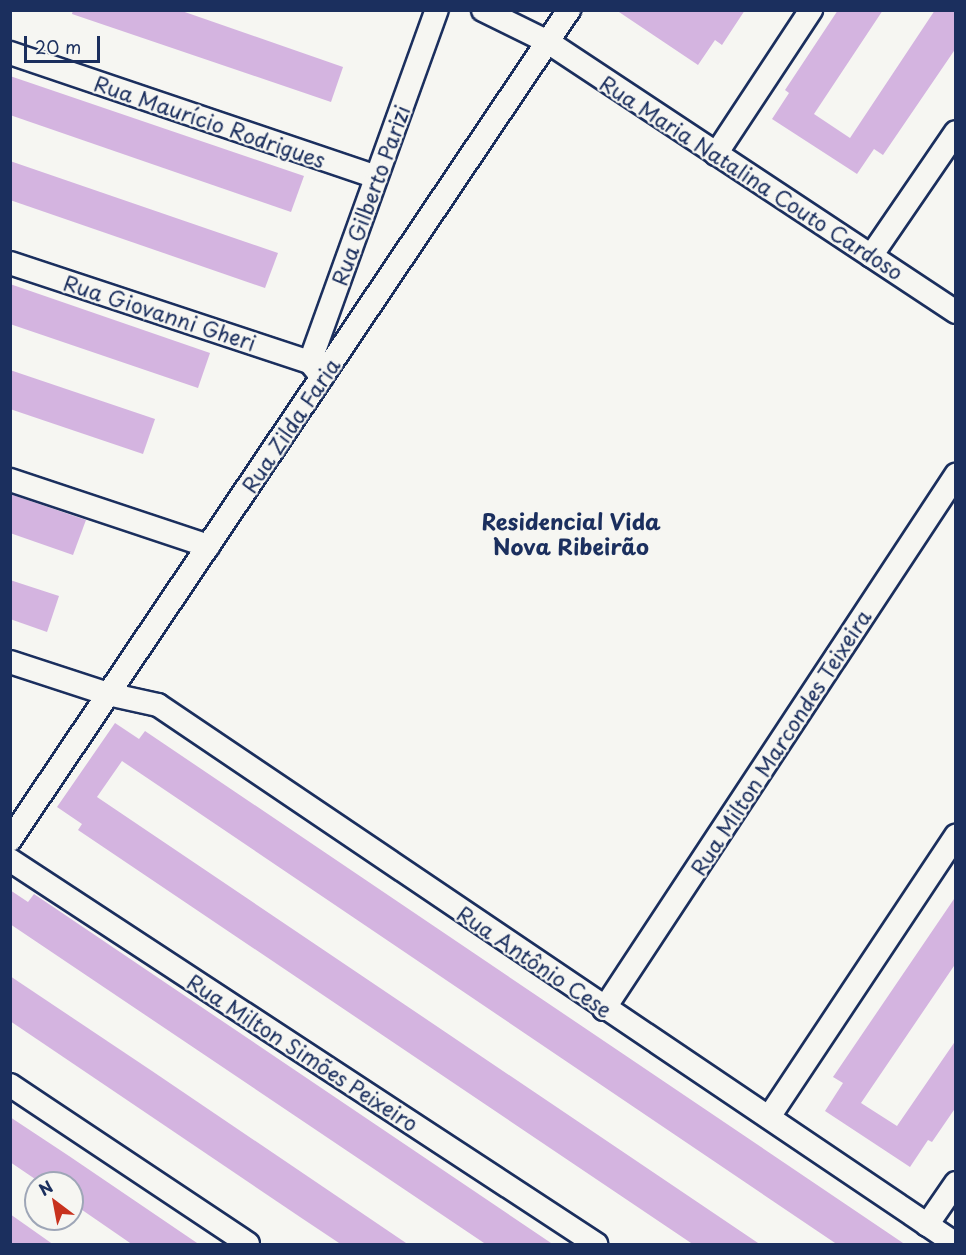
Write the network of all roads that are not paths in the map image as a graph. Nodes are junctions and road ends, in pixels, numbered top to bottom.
1 (437, 10) edge
2 (483, 10) edge
3 (569, 10) edge
4 (811, 10) edge
5 (548, 42) junction
6 (10, 53) edge
7 (956, 132) edge
8 (716, 154) junction
9 (376, 177) junction
10 (871, 256) junction
11 (10, 263) edge
12 (956, 312) edge
13 (316, 369) junction
14 (956, 475) edge
15 (10, 480) edge
16 (208, 546) junction
17 (10, 662) edge
18 (108, 694) junction
19 (956, 836) edge
20 (10, 840) edge
21 (10, 861) edge
22 (604, 1009) junction
23 (10, 1084) edge
24 (769, 1117) junction
25 (956, 1183) edge
26 (927, 1225) junction
27 (956, 1244) edge
28 (248, 1245) edge
29 (596, 1245) edge

1 - 9 street, Rua Gilberto Parizi
2 - 5 street, Rua Maria Natalina Couto Cardoso
3 - 5 street, Rua Zilda Faria
4 - 8 street
5 - 8 street, Rua Maria Natalina Couto Cardoso
5 - 13 street, Rua Zilda Faria
6 - 9 street, Rua Maurício Rodrigues
7 - 10 street
8 - 10 street, Rua Maria Natalina Couto Cardoso
9 - 13 street, Rua Gilberto Parizi
10 - 12 street, Rua Maria Natalina Couto Cardoso
11 - 13 street, Rua Giovanni Gheri
13 - 16 street, Rua Zilda Faria
14 - 22 street, Rua Milton Marcondes Teixeira
15 - 16 street
16 - 18 street, Rua Zilda Faria
17 - 18 street, Rua Antônio Cese
18 - 20 street, Rua Zilda Faria
18 - 22 street, Rua Antônio Cese
19 - 24 street
21 - 29 street, Rua Milton Simões Peixeiro
22 - 24 street, Rua Antônio Cese
23 - 28 street
24 - 26 street, Rua Antônio Cese
25 - 26 street
26 - 27 street, Rua Antônio Cese

